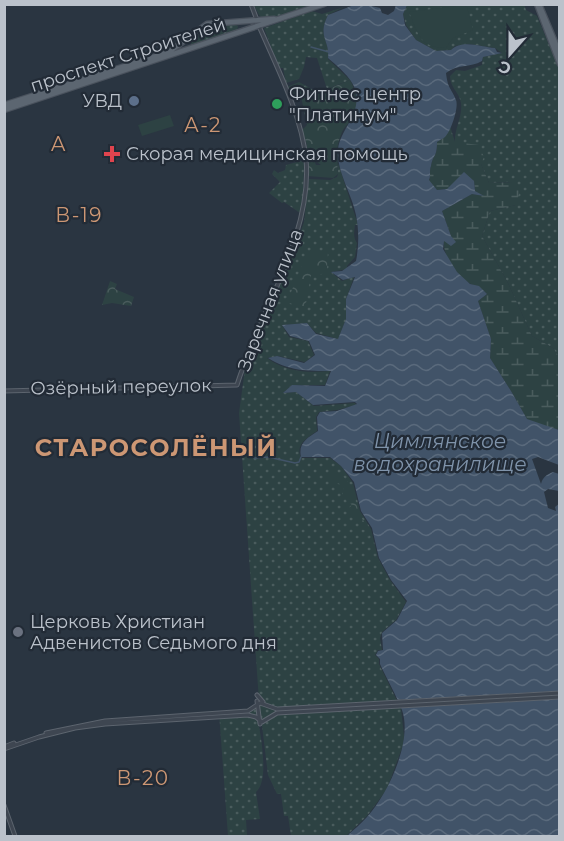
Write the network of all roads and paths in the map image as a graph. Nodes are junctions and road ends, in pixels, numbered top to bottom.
1 (251, 4) edge
2 (316, 4) edge
3 (324, 4) edge
4 (538, 4) edge
5 (235, 22) junction
6 (258, 23) junction
7 (237, 34) junction
8 (189, 37) junction
9 (195, 48) junction
10 (560, 54) edge
11 (560, 64) edge
12 (4, 105) edge
13 (4, 110) edge
14 (237, 385) joint
15 (4, 390) edge
16 (257, 695) dead end
17 (560, 695) edge
18 (257, 703) junction
19 (264, 703) junction
20 (351, 707) junction
21 (270, 708) junction
22 (271, 717) junction
23 (260, 723) junction
24 (4, 748) edge
25 (4, 805) edge
26 (15, 837) edge

1 - 6 street, Заречная улица
2 - 6 main road
3 - 6 main road
4 - 10 main road
4 - 11 main road
5 - 6 main road, проспект Строителей
5 - 7 main road
5 - 8 main road, проспект Строителей
6 - 7 main road, проспект Строителей
6 - 14 street, Заречная улица
7 - 9 main road, проспект Строителей
8 - 9 main road
8 - 12 main road, проспект Строителей
9 - 13 main road, проспект Строителей
14 - 15 street, Озёрный переулок
16 - 19 street
17 - 20 street
18 - 19 street
18 - 23 street
18 - 24 street
19 - 21 street
20 - 21 street
20 - 22 street
21 - 22 street
22 - 23 street
23 - 24 street
25 - 26 street

